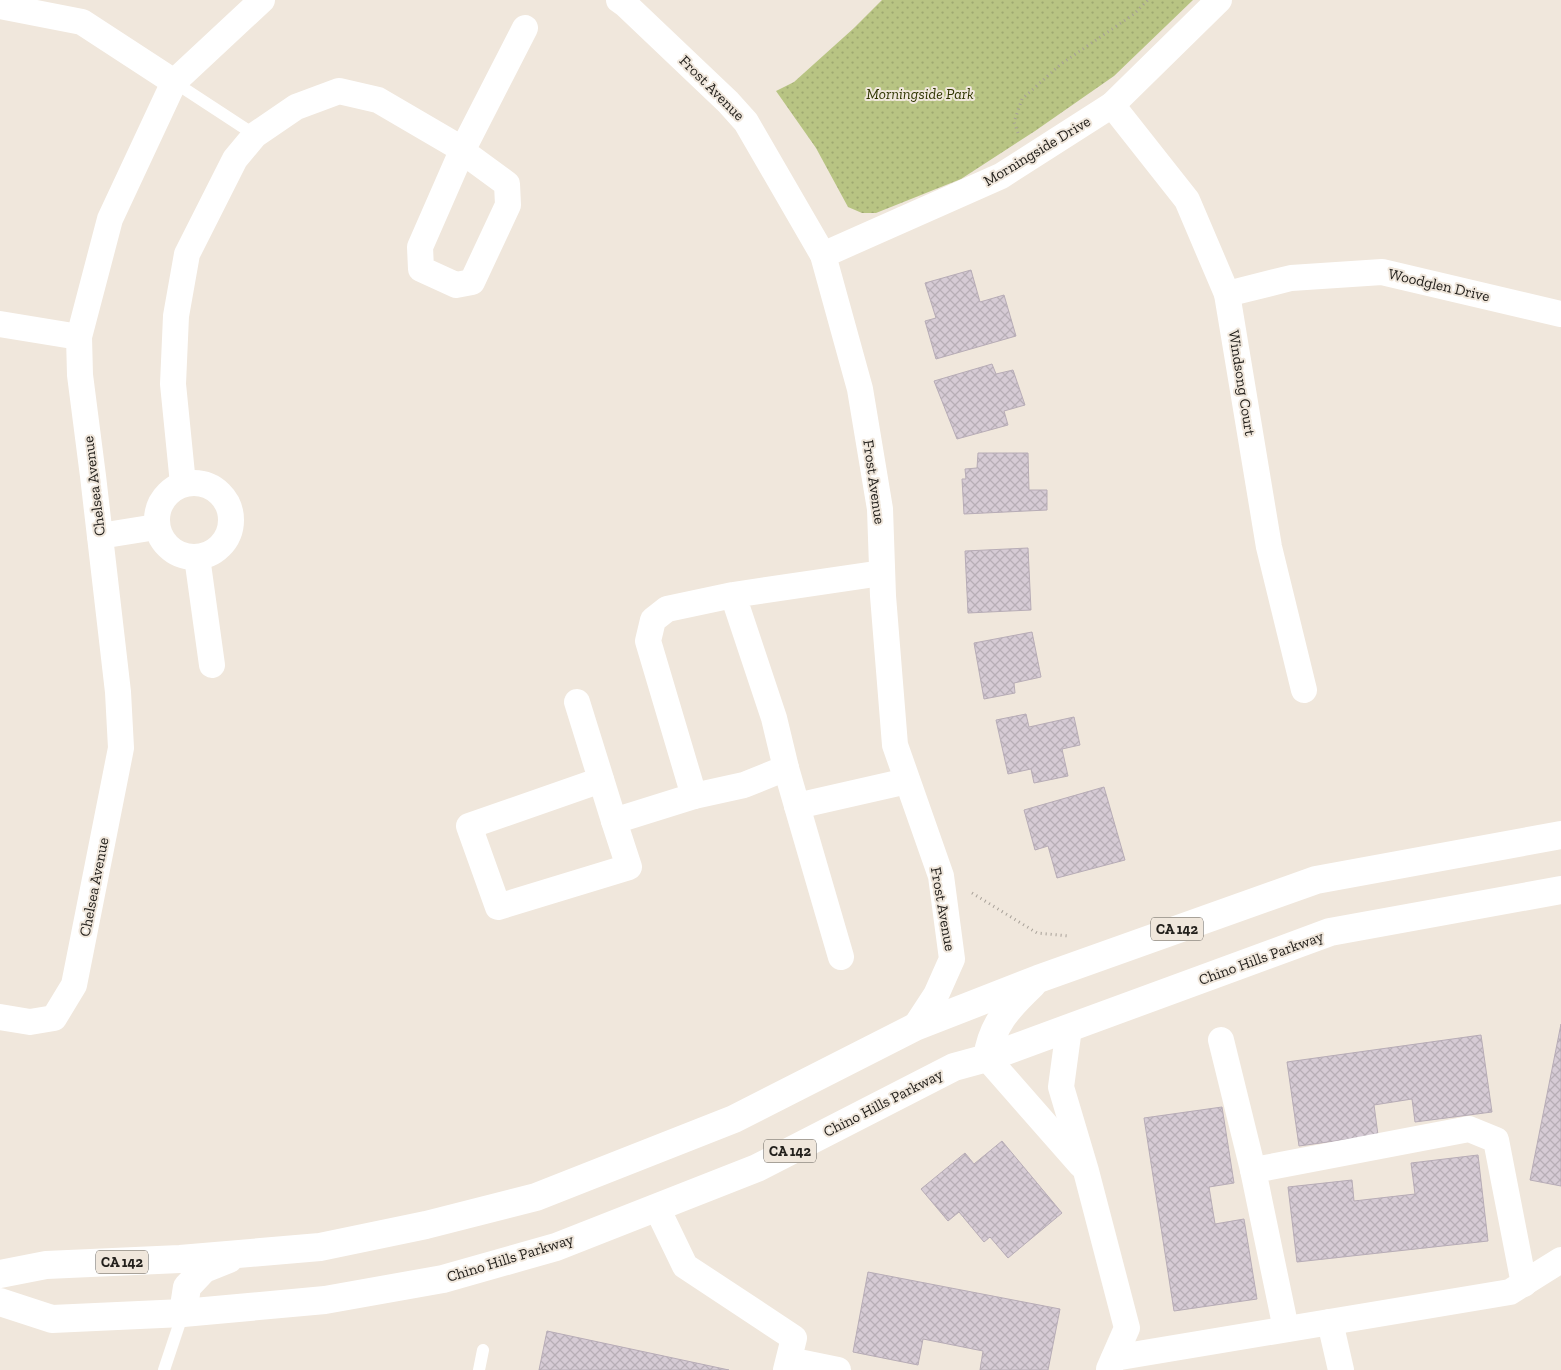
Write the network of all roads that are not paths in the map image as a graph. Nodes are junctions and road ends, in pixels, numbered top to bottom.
1 (262, 0) edge
2 (1219, 0) edge
3 (625, 2) edge
4 (0, 6) edge
5 (525, 28) dead end
6 (174, 82) junction
7 (1112, 105) junction
8 (255, 135) junction
9 (462, 151) junction
10 (823, 255) junction
11 (1227, 294) junction
12 (1561, 314) edge
13 (0, 324) edge
14 (79, 337) junction
15 (183, 484) junction
16 (156, 527) junction
17 (100, 536) junction
18 (197, 557) junction
19 (882, 573) junction
20 (733, 595) junction
21 (212, 665) dead end
22 (1304, 690) dead end
23 (578, 702) dead end
24 (786, 768) junction
25 (602, 780) junction
26 (908, 781) junction
27 (694, 796) junction
28 (797, 806) junction
29 (614, 821) junction
30 (1561, 836) edge
31 (1561, 890) edge
32 (841, 957) dead end
33 (1038, 979) junction
34 (0, 1017) edge
35 (915, 1026) junction
36 (1069, 1028) junction
37 (1221, 1040) dead end
38 (987, 1058) junction
39 (1253, 1170) junction
40 (1086, 1171) junction
41 (657, 1208) junction
42 (244, 1253) junction
43 (1561, 1260) edge
44 (0, 1274) edge
45 (1524, 1284) junction
46 (0, 1302) edge
47 (184, 1313) junction
48 (1330, 1322) junction
49 (1286, 1329) junction
50 (483, 1350) dead end
51 (1112, 1364) edge
52 (787, 1365) edge
53 (164, 1370) edge
54 (480, 1370) edge
55 (838, 1370) edge
56 (1341, 1370) edge

1 - 6 street, Chelsea Avenue
2 - 7 street, Morningside Drive
3 - 10 street, Frost Avenue
4 - 6 street
5 - 9 street
6 - 8 lane
6 - 14 street, Chelsea Avenue
7 - 10 street, Morningside Drive
7 - 11 street, Windsong Court
8 - 9 street
8 - 15 street
9 - 9 street
10 - 19 street, Frost Avenue
11 - 12 street, Woodglen Drive
11 - 22 street, Windsong Court
13 - 14 street
14 - 17 street, Chelsea Avenue
15 - 16 street
15 - 18 street
16 - 17 street
16 - 18 street
17 - 34 street, Chelsea Avenue
18 - 21 street
19 - 20 street
19 - 26 street, Frost Avenue
20 - 24 street
20 - 27 street
23 - 25 street
24 - 27 street
24 - 28 street
25 - 29 street
25 - 29 street
26 - 28 street
26 - 35 street, Frost Avenue
27 - 29 street
28 - 32 street
30 - 33 main road, CA 142
31 - 36 main road, Chino Hills Parkway / CA 142
33 - 35 main road, CA 142
33 - 38 main road
35 - 42 main road, CA 142
36 - 38 main road, Chino Hills Parkway / CA 142
36 - 40 street
37 - 39 street
38 - 40 street
38 - 41 main road, Chino Hills Parkway / CA 142
39 - 45 street
39 - 49 street
40 - 51 street
41 - 47 main road, Chino Hills Parkway / CA 142
41 - 52 street
42 - 44 main road, CA 142
42 - 47 main road
43 - 45 street
45 - 48 street
46 - 47 main road, Chino Hills Parkway / CA 142
47 - 53 lane
48 - 49 street
48 - 56 street
49 - 51 street
50 - 54 lane
52 - 55 street

